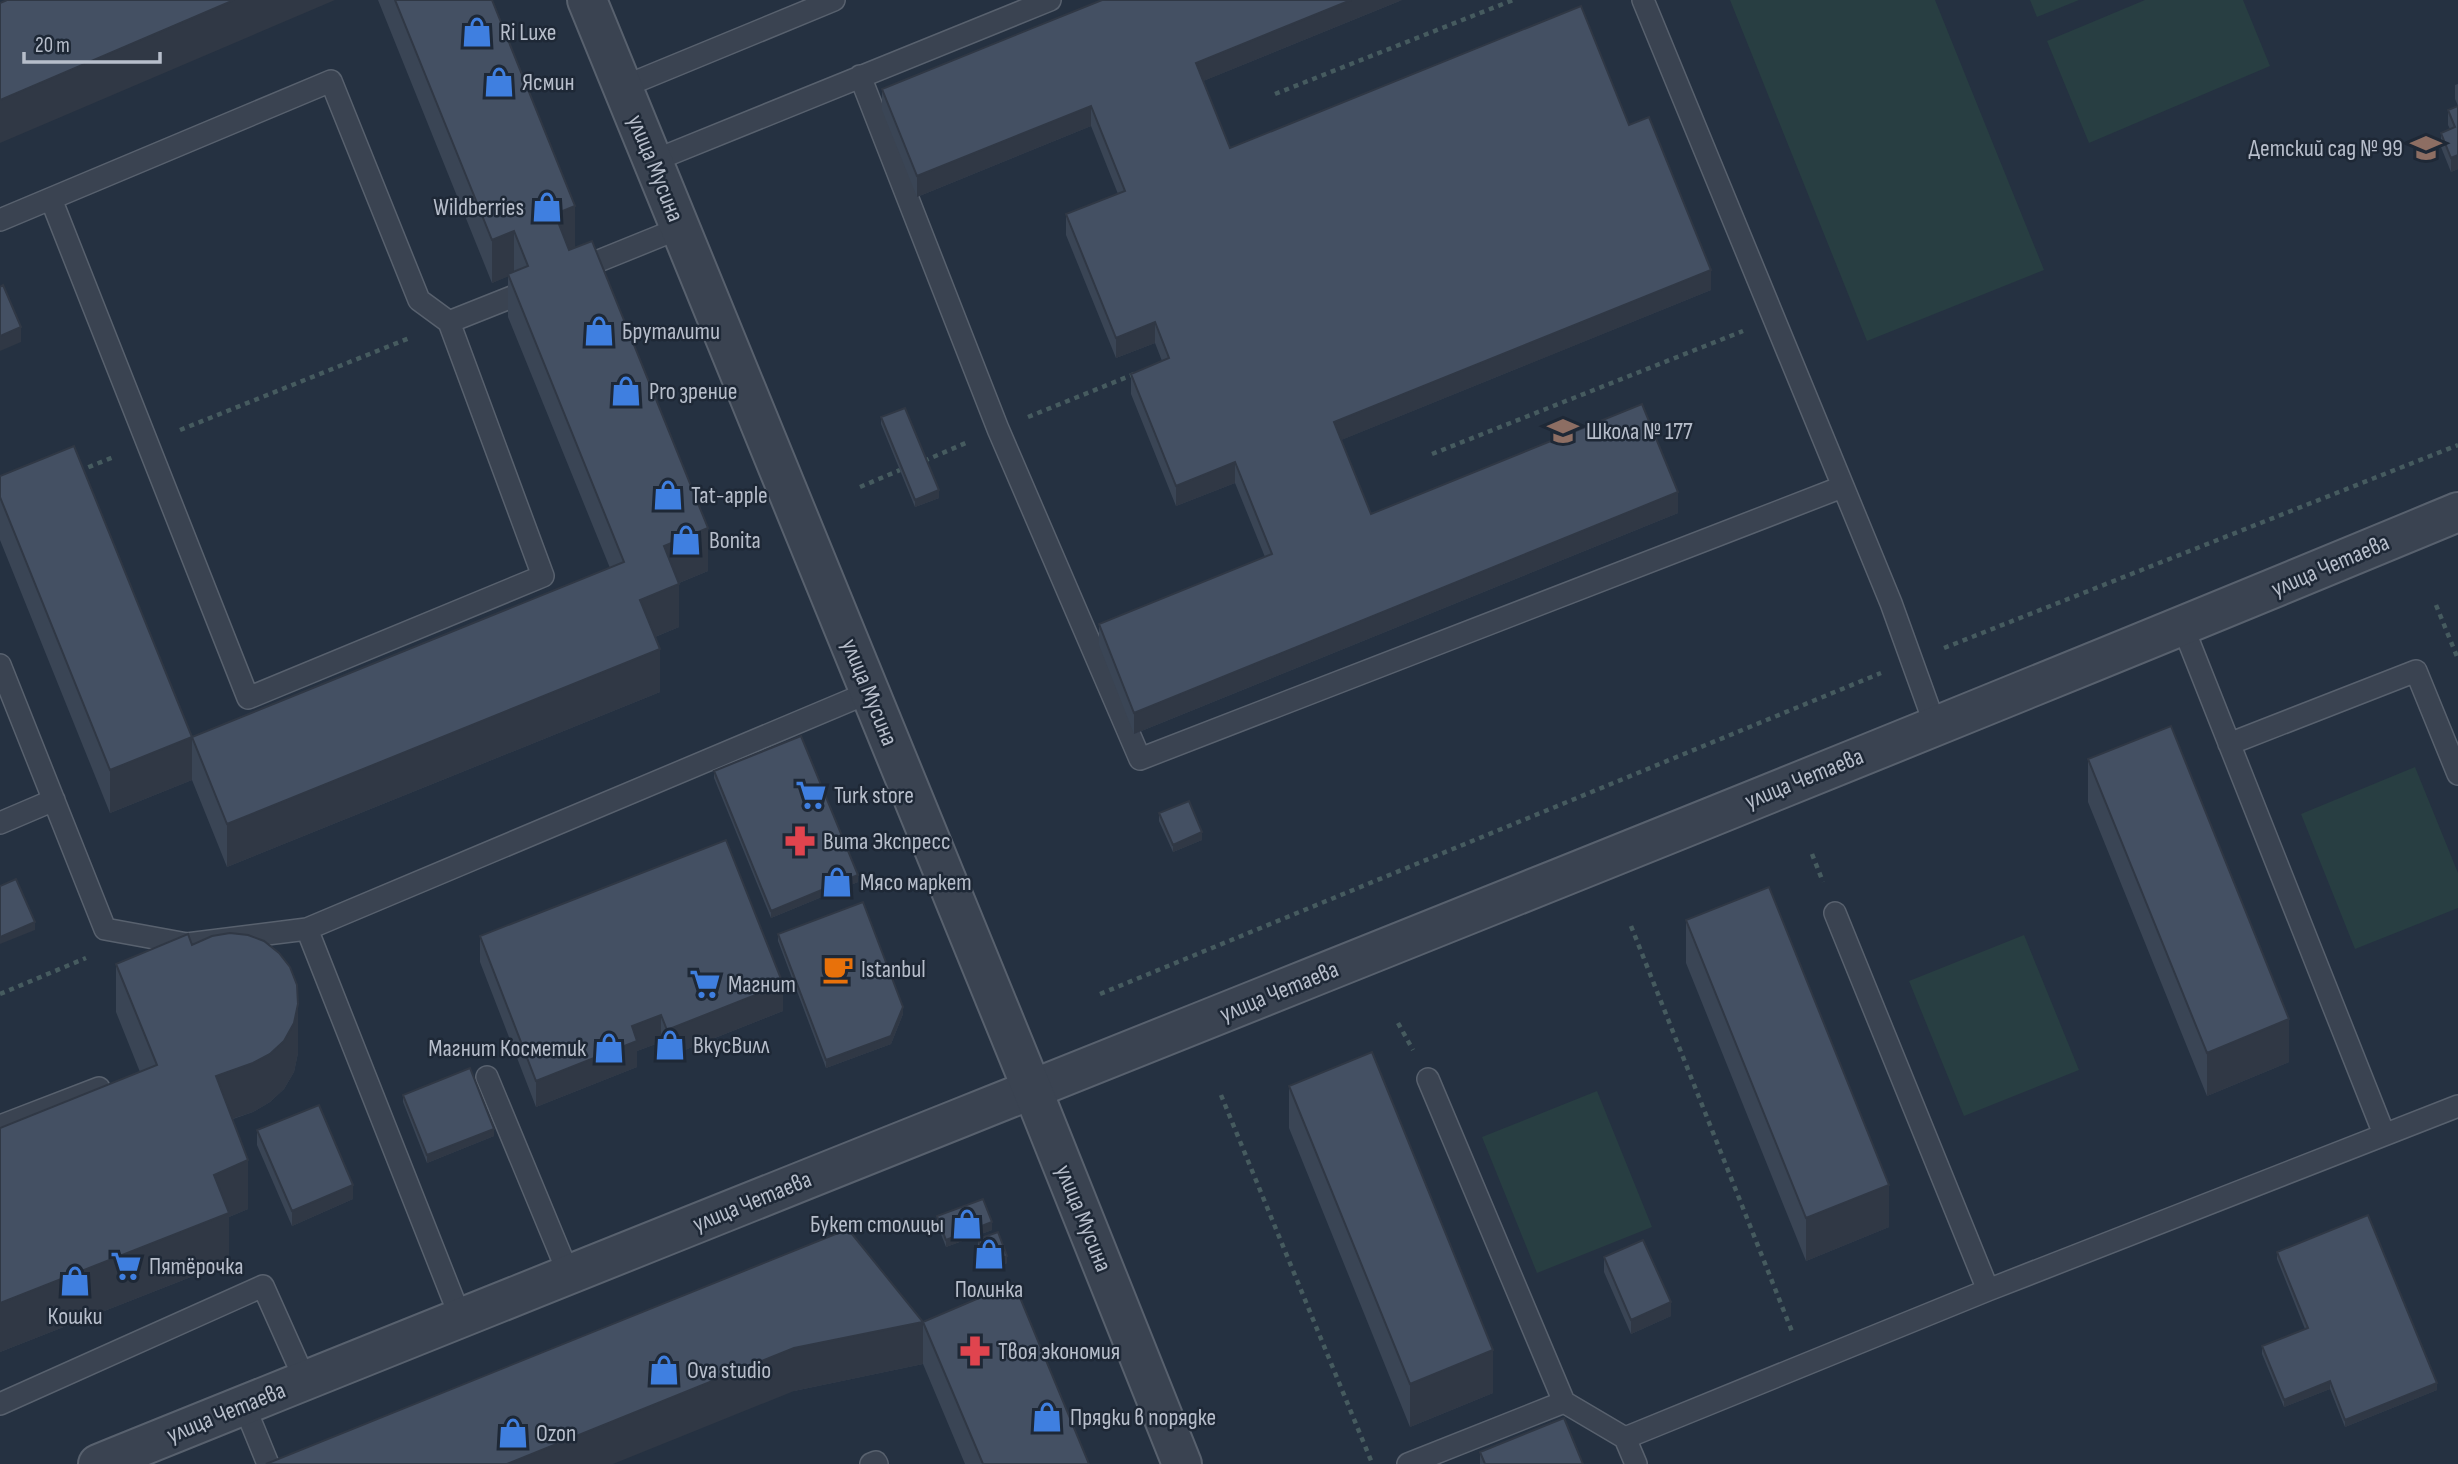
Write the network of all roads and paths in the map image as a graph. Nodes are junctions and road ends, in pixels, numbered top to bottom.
1 (587, 0) edge
2 (834, 0) edge
3 (1050, 0) edge
4 (1513, 0) edge
5 (1643, 0) edge
6 (860, 76) junction
7 (623, 87) junction
8 (1275, 94) dead end
9 (653, 161) junction
10 (51, 199) junction
11 (0, 220) edge
12 (680, 228) junction
13 (562, 276) edge
14 (522, 293) edge
15 (1773, 319) junction
16 (449, 322) junction
17 (1139, 372) edge
18 (1104, 387) dead end
19 (148, 443) junction
20 (2458, 445) edge
21 (1432, 454) dead end
22 (900, 470) edge
23 (74, 473) edge
24 (860, 487) dead end
25 (1842, 487) junction
26 (2458, 512) edge
27 (2436, 605) dead end
28 (2183, 626) junction
29 (2458, 659) edge
30 (1912, 661) junction
31 (0, 666) edge
32 (870, 692) junction
33 (1936, 725) junction
34 (2229, 744) junction
35 (2458, 774) edge
36 (54, 800) junction
37 (0, 823) edge
38 (1835, 913) dead end
39 (1631, 926) dead end
40 (307, 929) junction
41 (140, 935) junction
42 (1100, 994) dead end
43 (0, 995) edge
44 (487, 1077) dead end
45 (1428, 1079) dead end
46 (99, 1088) edge
47 (1032, 1089) junction
48 (1221, 1095) dead end
49 (2458, 1106) edge
50 (0, 1126) edge
51 (2384, 1135) junction
52 (569, 1275) junction
53 (1988, 1290) junction
54 (461, 1319) junction
55 (1805, 1364) junction
56 (305, 1380) junction
57 (1564, 1402) junction
58 (0, 1404) edge
59 (244, 1405) junction
60 (1625, 1438) junction
61 (97, 1464) edge
62 (268, 1464) edge
63 (871, 1464) edge
64 (877, 1464) edge
65 (1182, 1464) edge
66 (1373, 1464) edge
67 (1408, 1464) edge
68 (1636, 1464) edge

1 - 7 street, улица Мусина
2 - 7 lane
3 - 6 lane
4 - 8 path
5 - 15 lane
6 - 9 lane
6 - 25 lane
7 - 9 street, улица Мусина
9 - 12 street, улица Мусина
10 - 11 lane
10 - 16 lane
10 - 19 lane
12 - 13 lane
12 - 32 street, улица Мусина
14 - 16 lane
15 - 21 path
15 - 25 lane
16 - 19 path
16 - 19 lane
17 - 18 path
19 - 23 path
20 - 30 path
22 - 24 path
25 - 30 lane
26 - 28 street, улица Четаева
27 - 29 path
28 - 33 street, улица Четаева
28 - 34 lane
30 - 33 lane
30 - 42 path
31 - 36 lane
32 - 40 lane
32 - 47 street, улица Мусина
33 - 47 street, улица Четаева
34 - 35 lane
34 - 51 lane
36 - 37 lane
36 - 41 lane
38 - 53 lane
39 - 55 path
40 - 41 lane
40 - 54 lane
41 - 43 path
44 - 52 lane
45 - 57 lane
46 - 50 lane
47 - 52 street, улица Четаева
47 - 65 street, улица Мусина
48 - 66 path
49 - 51 lane
51 - 53 lane
52 - 54 street, улица Четаева
53 - 55 lane
54 - 56 street, улица Четаева
55 - 60 lane
56 - 58 lane
56 - 59 street, улица Четаева
57 - 60 lane
57 - 67 lane
59 - 61 street, улица Четаева
59 - 62 lane
60 - 68 lane
63 - 64 lane

